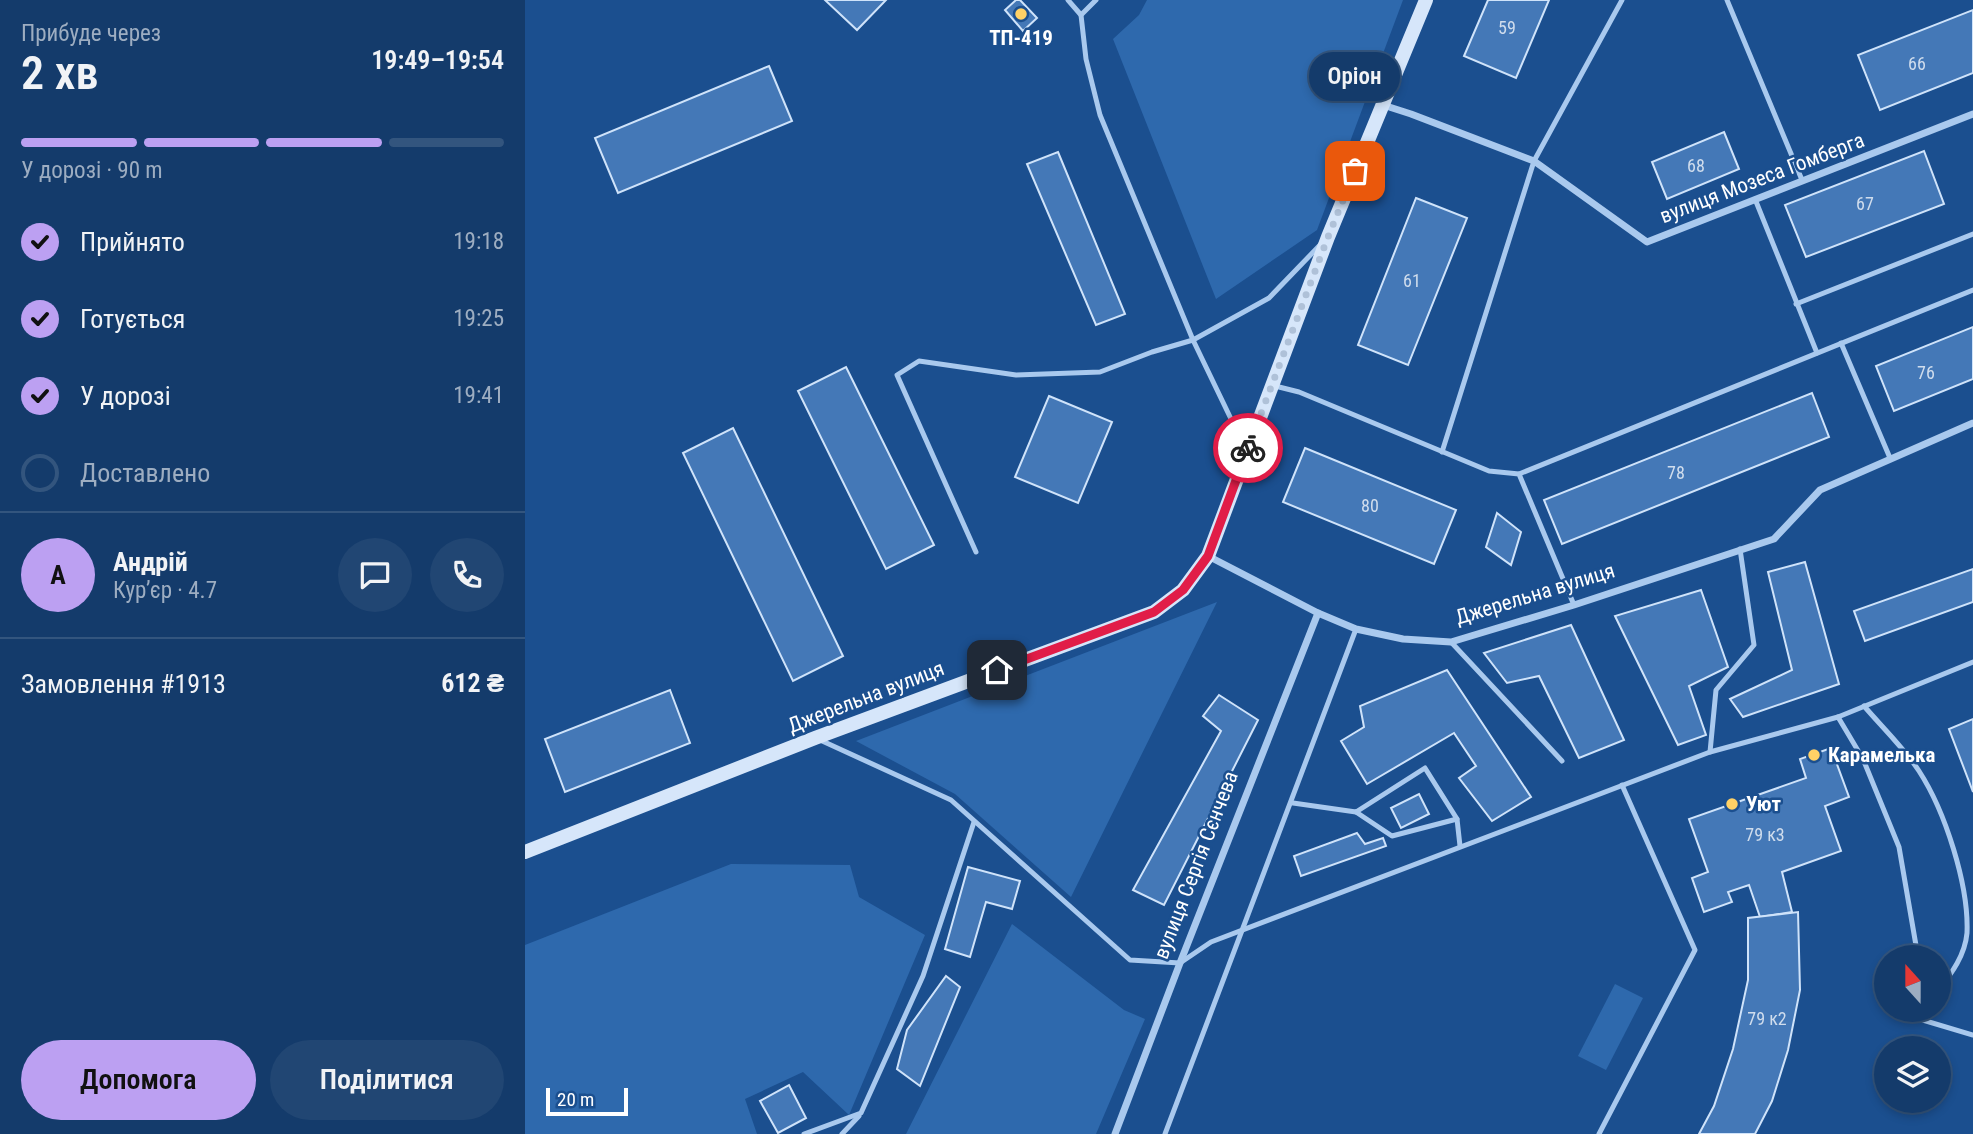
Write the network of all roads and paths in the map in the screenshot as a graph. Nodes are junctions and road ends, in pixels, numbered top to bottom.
1 (1068, 0) edge
2 (1096, 0) edge
3 (1426, 0) edge
4 (1622, 0) edge
5 (1727, 0) edge
6 (1081, 15) junction
7 (1383, 106) junction
8 (1973, 114) edge
9 (1534, 161) junction
10 (1802, 180) junction
11 (1755, 199) junction
12 (1973, 234) edge
13 (1328, 237) junction
14 (1973, 290) edge
15 (1796, 304) junction
16 (1192, 340) junction
17 (1841, 343) junction
18 (1817, 353) junction
19 (1272, 385) junction
20 (1973, 423) edge
21 (1247, 451) junction
22 (1442, 452) junction
23 (1890, 458) junction
24 (1519, 474) junction
25 (1740, 549) junction
26 (976, 552) dead end
27 (1208, 556) junction
28 (1574, 605) junction
29 (1318, 613) junction
30 (1356, 629) junction
31 (1451, 642) junction
32 (1973, 662) edge
33 (1864, 706) junction
34 (1839, 717) junction
35 (815, 738) junction
36 (1710, 752) junction
37 (1562, 761) dead end
38 (1622, 785) junction
39 (1293, 803) junction
40 (1356, 812) junction
41 (1458, 819) junction
42 (974, 822) junction
43 (1460, 846) junction
44 (525, 852) edge
45 (1242, 930) junction
46 (1916, 945) edge
47 (1180, 963) junction
48 (1951, 974) edge
49 (1929, 1022) edge
50 (1973, 1035) edge
51 (861, 1113) junction
52 (804, 1134) edge
53 (842, 1134) edge
54 (1115, 1134) edge
55 (1165, 1134) edge
56 (1599, 1134) edge

1 - 6 lane
2 - 6 lane
3 - 7 street
4 - 9 lane
5 - 10 lane
6 - 16 lane
7 - 9 street, вулиця Мозеса Гомберга
7 - 13 street
8 - 10 street, вулиця Мозеса Гомберга
9 - 11 street, вулиця Мозеса Гомберга
9 - 22 lane
10 - 11 street, вулиця Мозеса Гомберга
11 - 15 lane
12 - 15 lane
13 - 16 lane
13 - 19 street
14 - 17 lane
15 - 18 lane
16 - 21 lane
16 - 26 lane
17 - 18 lane
17 - 23 lane
18 - 24 lane
19 - 21 street
19 - 22 lane
20 - 23 street, Джерельна вулиця
21 - 27 street
22 - 24 lane
23 - 25 street, Джерельна вулиця
24 - 28 lane
25 - 28 street, Джерельна вулиця
25 - 36 lane
27 - 29 street, Джерельна вулиця
27 - 35 street, Джерельна вулиця
28 - 31 street, Джерельна вулиця
29 - 30 street, Джерельна вулиця
29 - 47 street, вулиця Сергія Сєнчева
30 - 31 street, Джерельна вулиця
30 - 39 lane
31 - 37 lane
32 - 33 lane
33 - 34 lane
33 - 48 lane
34 - 36 lane
34 - 46 lane
35 - 42 lane
35 - 44 street, Джерельна вулиця
36 - 38 lane
38 - 43 lane
38 - 56 lane
39 - 40 lane
39 - 45 lane
40 - 41 lane
40 - 41 lane
41 - 43 lane
42 - 47 lane
42 - 51 lane
43 - 45 lane
45 - 47 lane
45 - 55 lane
47 - 54 street, вулиця Сергія Сєнчева
49 - 50 lane
51 - 52 lane
51 - 53 lane

